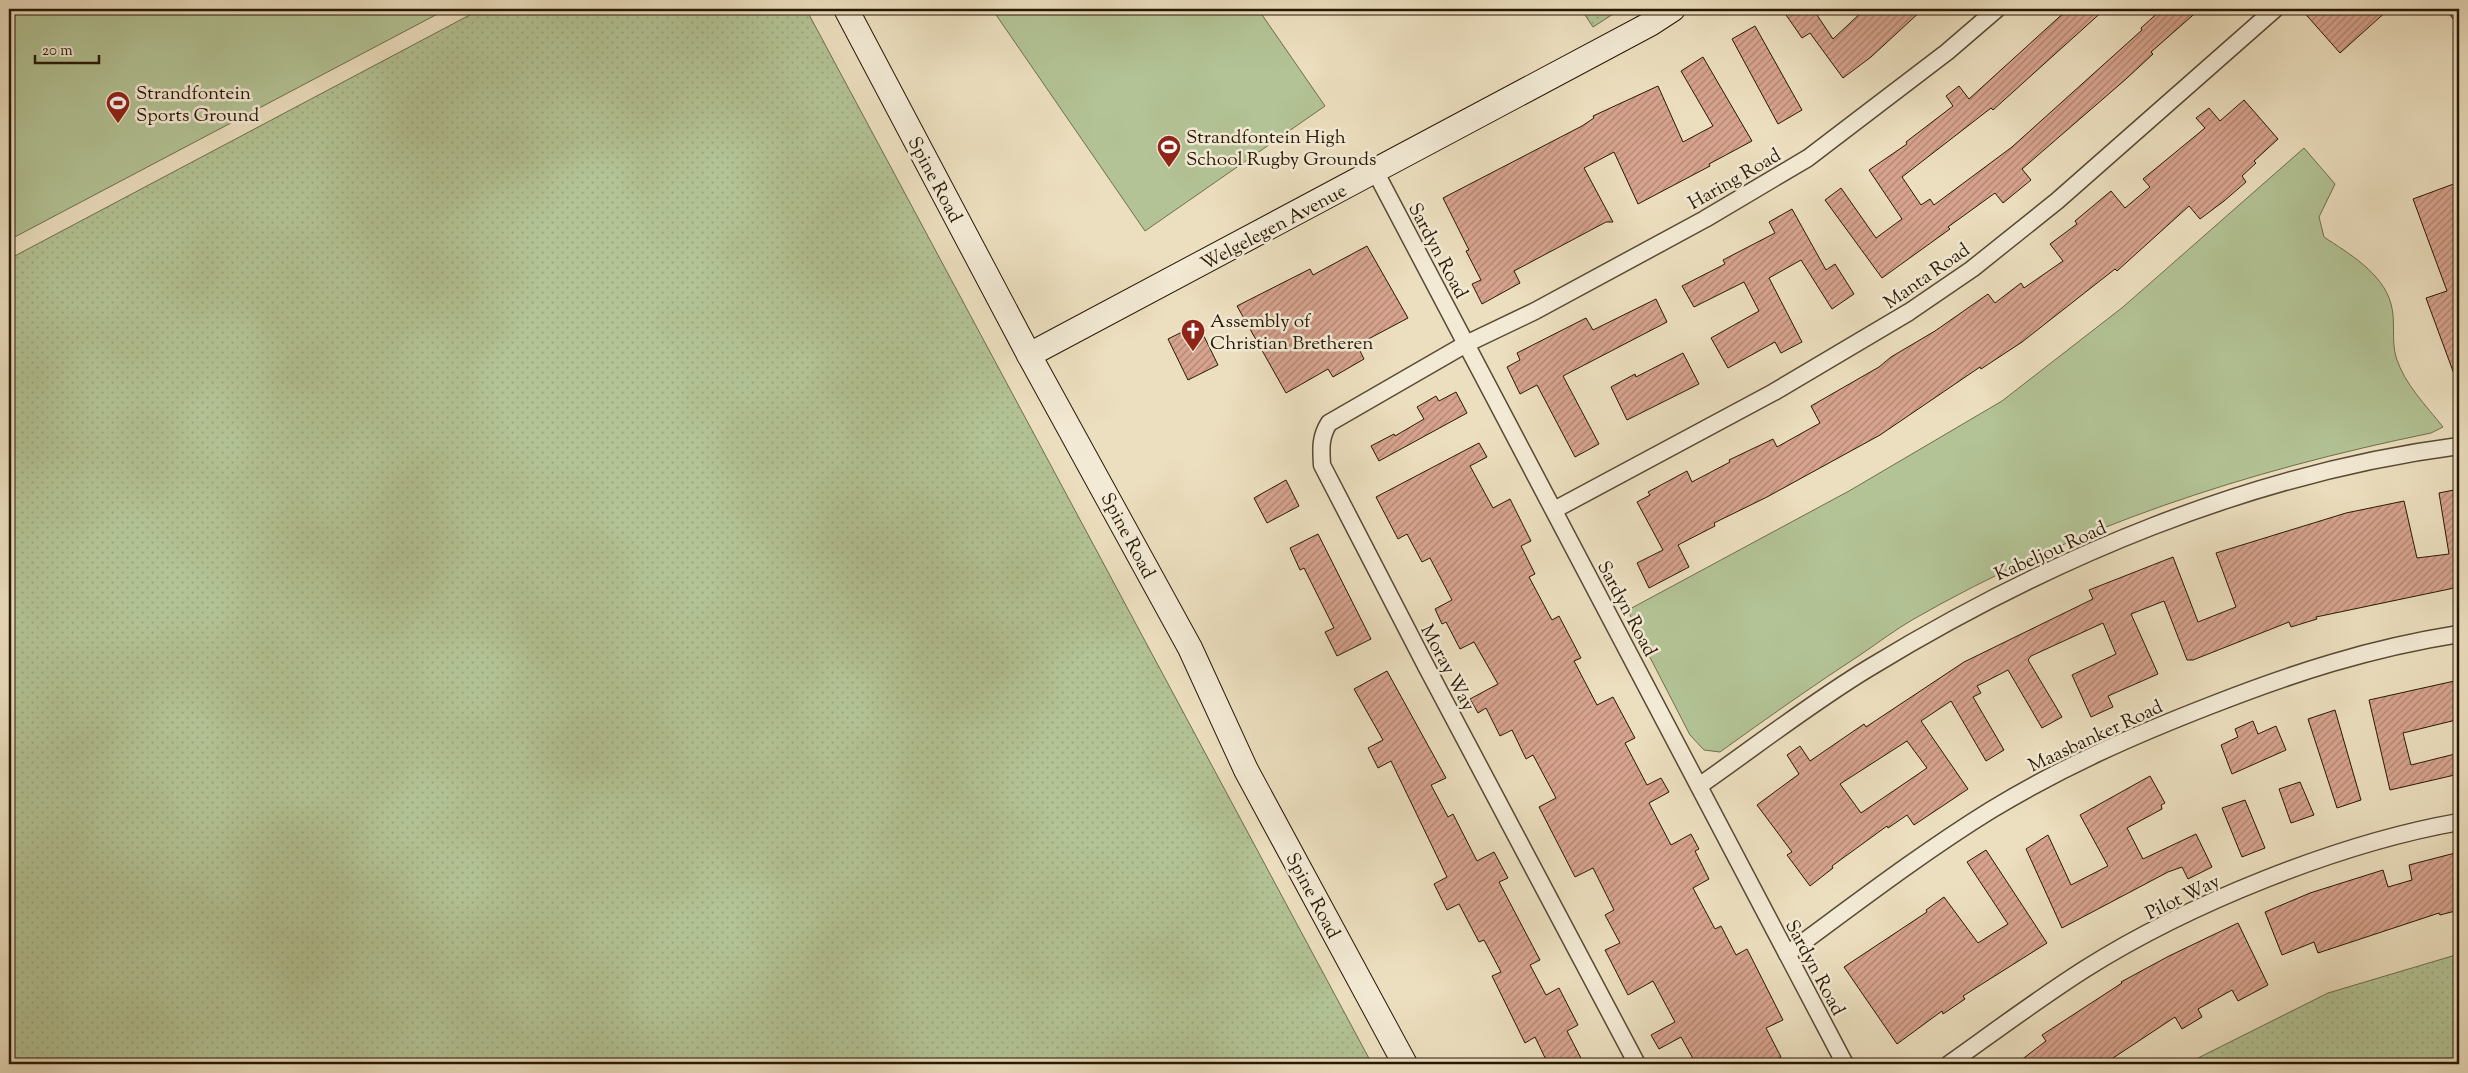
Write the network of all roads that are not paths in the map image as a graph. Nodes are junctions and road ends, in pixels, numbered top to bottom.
1 (846, 9) edge
2 (1673, 9) edge
3 (1997, 9) edge
4 (2275, 9) edge
5 (2457, 9) edge
6 (2459, 12) edge
7 (1375, 171) junction
8 (1466, 344) junction
9 (1029, 355) junction
10 (2459, 446) edge
11 (1554, 510) junction
12 (2459, 634) edge
13 (1699, 786) junction
14 (2459, 822) edge
15 (1787, 954) junction
16 (1405, 1064) edge
17 (1637, 1064) edge
18 (1845, 1064) edge
19 (1949, 1064) edge

1 - 9 main road, Spine Road
2 - 7 main road, Welgelegen Avenue
3 - 8 street, Haring Road
4 - 11 street, Manta Road
5 - 6 street
7 - 8 street, Sardyn Road
7 - 9 main road, Welgelegen Avenue
8 - 11 street, Sardyn Road
8 - 17 street, Moray Way
9 - 16 main road, Spine Road
10 - 13 street, Kabeljou Road
11 - 13 street, Sardyn Road
12 - 15 street, Maasbanker Road
13 - 15 street, Sardyn Road
14 - 19 street, Pilot Way
15 - 18 street, Sardyn Road

